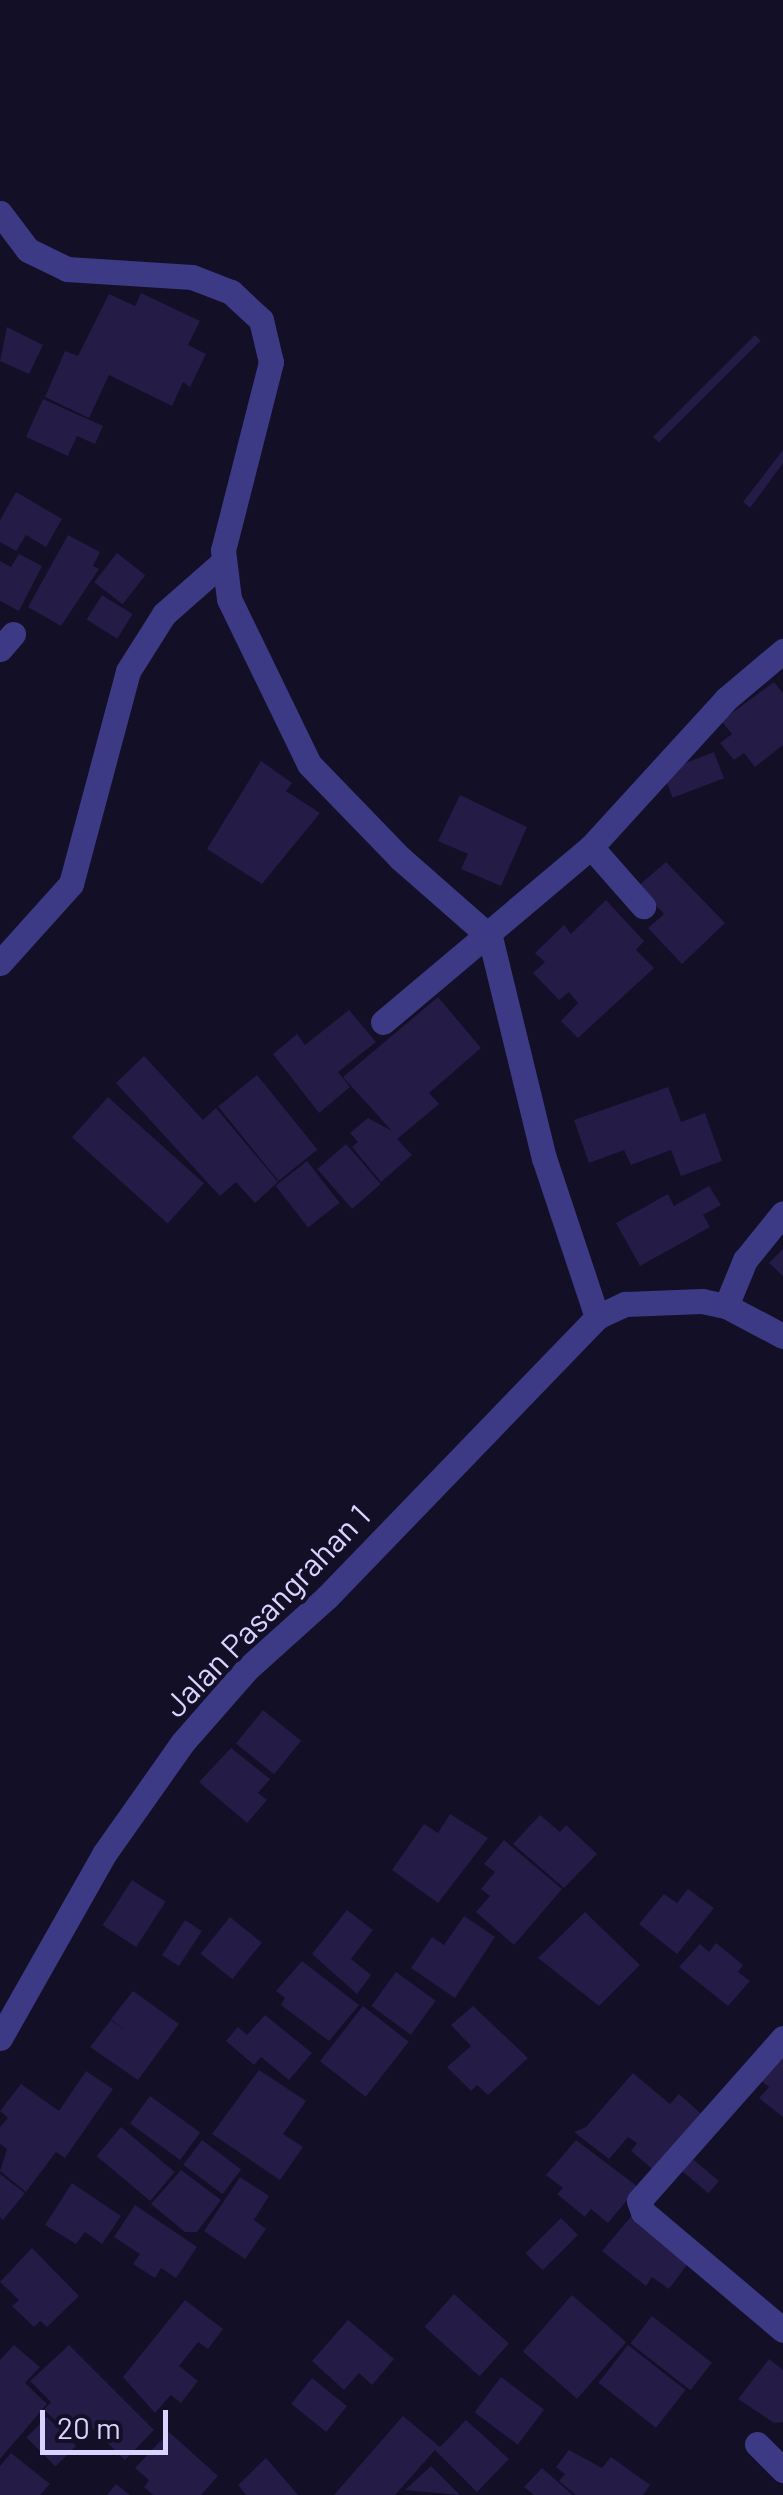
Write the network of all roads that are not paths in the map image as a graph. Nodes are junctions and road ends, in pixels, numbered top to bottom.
1 (0, 213) edge
2 (224, 562) junction
3 (783, 650) edge
4 (591, 847) junction
5 (643, 906) dead end
6 (490, 937) junction
7 (0, 963) edge
8 (383, 1022) dead end
9 (783, 1213) edge
10 (726, 1306) junction
11 (597, 1317) junction
12 (783, 1336) edge
13 (0, 2038) edge
14 (783, 2038) edge
15 (783, 2330) edge
16 (757, 2444) dead end
17 (783, 2470) edge

1 - 2 street
2 - 6 street
2 - 7 street
3 - 4 street
4 - 5 street
4 - 6 street
6 - 8 street
6 - 11 street
9 - 10 street
10 - 11 street
10 - 12 street
11 - 13 street, Jalan Pasangrahan 1
14 - 15 street
16 - 17 street

